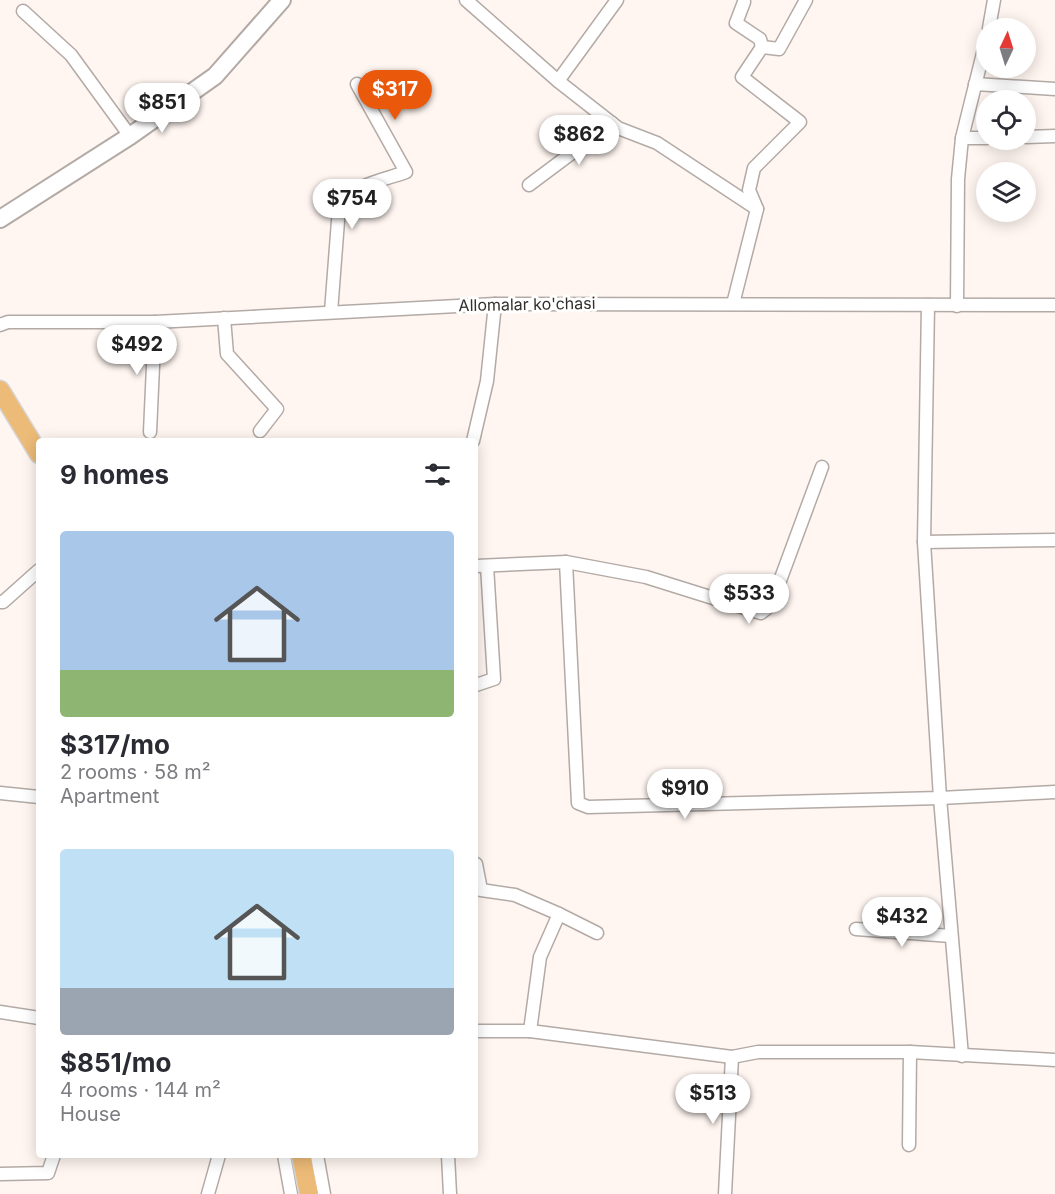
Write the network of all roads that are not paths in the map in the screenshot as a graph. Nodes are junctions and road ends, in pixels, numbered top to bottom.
1 (282, 0) edge
2 (466, 0) edge
3 (617, 0) edge
4 (806, 0) edge
5 (994, 0) edge
6 (744, 2) dead end
7 (23, 11) dead end
8 (991, 18) edge
9 (762, 47) junction
10 (977, 78) edge
11 (558, 81) junction
12 (357, 84) dead end
13 (975, 84) junction
14 (1055, 89) edge
15 (612, 123) junction
16 (130, 136) junction
17 (1055, 136) edge
18 (1036, 137) edge
19 (962, 138) junction
20 (976, 138) edge
21 (529, 185) dead end
22 (757, 209) junction
23 (0, 219) edge
24 (495, 304) junction
25 (734, 304) junction
26 (928, 305) junction
27 (1055, 305) edge
28 (957, 306) junction
29 (330, 312) junction
30 (224, 318) junction
31 (155, 322) junction
32 (0, 325) edge
33 (0, 390) edge
34 (260, 431) dead end
35 (150, 432) dead end
36 (474, 438) edge
37 (36, 449) edge
38 (822, 467) dead end
39 (1055, 540) edge
40 (924, 542) junction
41 (566, 562) junction
42 (481, 566) edge
43 (36, 573) edge
44 (0, 602) edge
45 (478, 684) edge
46 (1055, 792) edge
47 (0, 793) edge
48 (36, 797) edge
49 (940, 798) junction
50 (478, 874) edge
51 (559, 915) junction
52 (856, 929) dead end
53 (597, 933) dead end
54 (951, 936) junction
55 (0, 1012) edge
56 (36, 1018) edge
57 (478, 1031) edge
58 (530, 1031) junction
59 (910, 1052) junction
60 (962, 1056) junction
61 (732, 1057) junction
62 (1055, 1060) edge
63 (909, 1145) dead end
64 (53, 1158) edge
65 (218, 1158) edge
66 (285, 1158) edge
67 (302, 1158) edge
68 (318, 1158) edge
69 (448, 1158) edge
70 (0, 1174) edge
71 (208, 1194) edge
72 (291, 1194) edge
73 (309, 1194) edge
74 (324, 1194) edge
75 (450, 1194) edge
76 (725, 1194) edge

1 - 16 street
2 - 11 street
3 - 11 street
4 - 9 street
5 - 8 street
6 - 9 street
7 - 16 street
9 - 22 street
10 - 13 street
11 - 15 street
12 - 29 street
13 - 14 street
13 - 19 street
15 - 21 street
15 - 22 street
16 - 23 street
17 - 18 street
19 - 20 street
19 - 28 street
22 - 25 street
24 - 25 street, Allomalar ko'chasi
24 - 29 street, Allomalar ko'chasi
24 - 36 street
25 - 26 street, Allomalar ko'chasi
26 - 28 street, Allomalar ko'chasi
26 - 40 street
27 - 28 street, Allomalar ko'chasi
29 - 30 street, Allomalar ko'chasi
30 - 31 street, Allomalar ko'chasi
30 - 34 street
31 - 32 street, Allomalar ko'chasi
31 - 35 street
33 - 37 main road
38 - 41 street
39 - 40 street
40 - 49 street
41 - 42 street
41 - 49 street
42 - 45 street
43 - 44 street
46 - 49 street
47 - 48 street
49 - 54 street
50 - 51 street
51 - 53 street
51 - 58 street
52 - 54 street
54 - 60 street
55 - 56 street
57 - 58 street
58 - 61 street
59 - 60 street
59 - 61 street
59 - 63 street
60 - 62 street
61 - 76 street
64 - 70 street
65 - 71 street
66 - 72 street
67 - 73 main road
68 - 74 street
69 - 75 street

